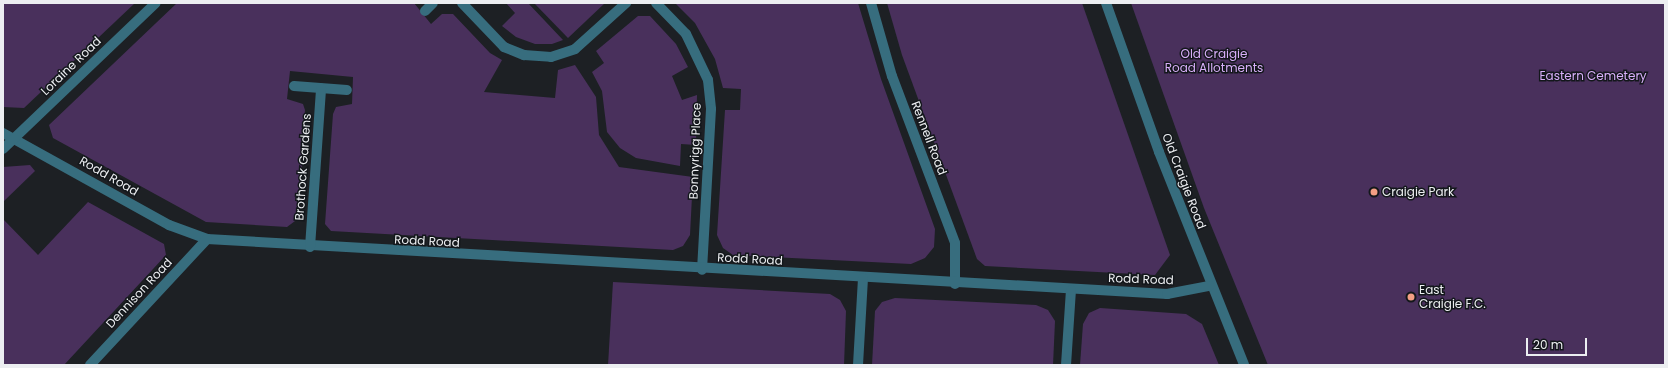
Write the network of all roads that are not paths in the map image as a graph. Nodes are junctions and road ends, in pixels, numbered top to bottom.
1 (156, 3) edge
2 (433, 3) edge
3 (462, 3) edge
4 (626, 3) edge
5 (656, 3) edge
6 (871, 3) edge
7 (1106, 3) edge
8 (425, 11) dead end
9 (294, 86) dead end
10 (321, 88) junction
11 (347, 90) dead end
12 (3, 133) edge
13 (14, 138) junction
14 (3, 148) edge
15 (207, 239) junction
16 (310, 247) junction
17 (702, 270) junction
18 (863, 278) junction
19 (955, 284) junction
20 (1209, 286) junction
21 (1071, 290) junction
22 (90, 365) edge
23 (858, 365) edge
24 (1066, 365) edge
25 (1244, 365) edge

1 - 13 street, Loraine Road
2 - 8 street
3 - 4 street
5 - 17 street, Bonnyrigg Place
6 - 19 street, Rennell Road
7 - 20 street, Old Craigie Road
9 - 10 street
10 - 11 street
10 - 16 street, Brothock Gardens
12 - 13 street, Rodd Road
13 - 14 street, Loraine Road
13 - 15 street, Rodd Road
15 - 16 street, Rodd Road
15 - 22 street, Dennison Road
16 - 17 street, Rodd Road
17 - 18 street, Rodd Road
18 - 19 street, Rodd Road
18 - 23 street
19 - 21 street, Rodd Road
20 - 21 street, Rodd Road
20 - 25 street, Old Craigie Road
21 - 24 street

